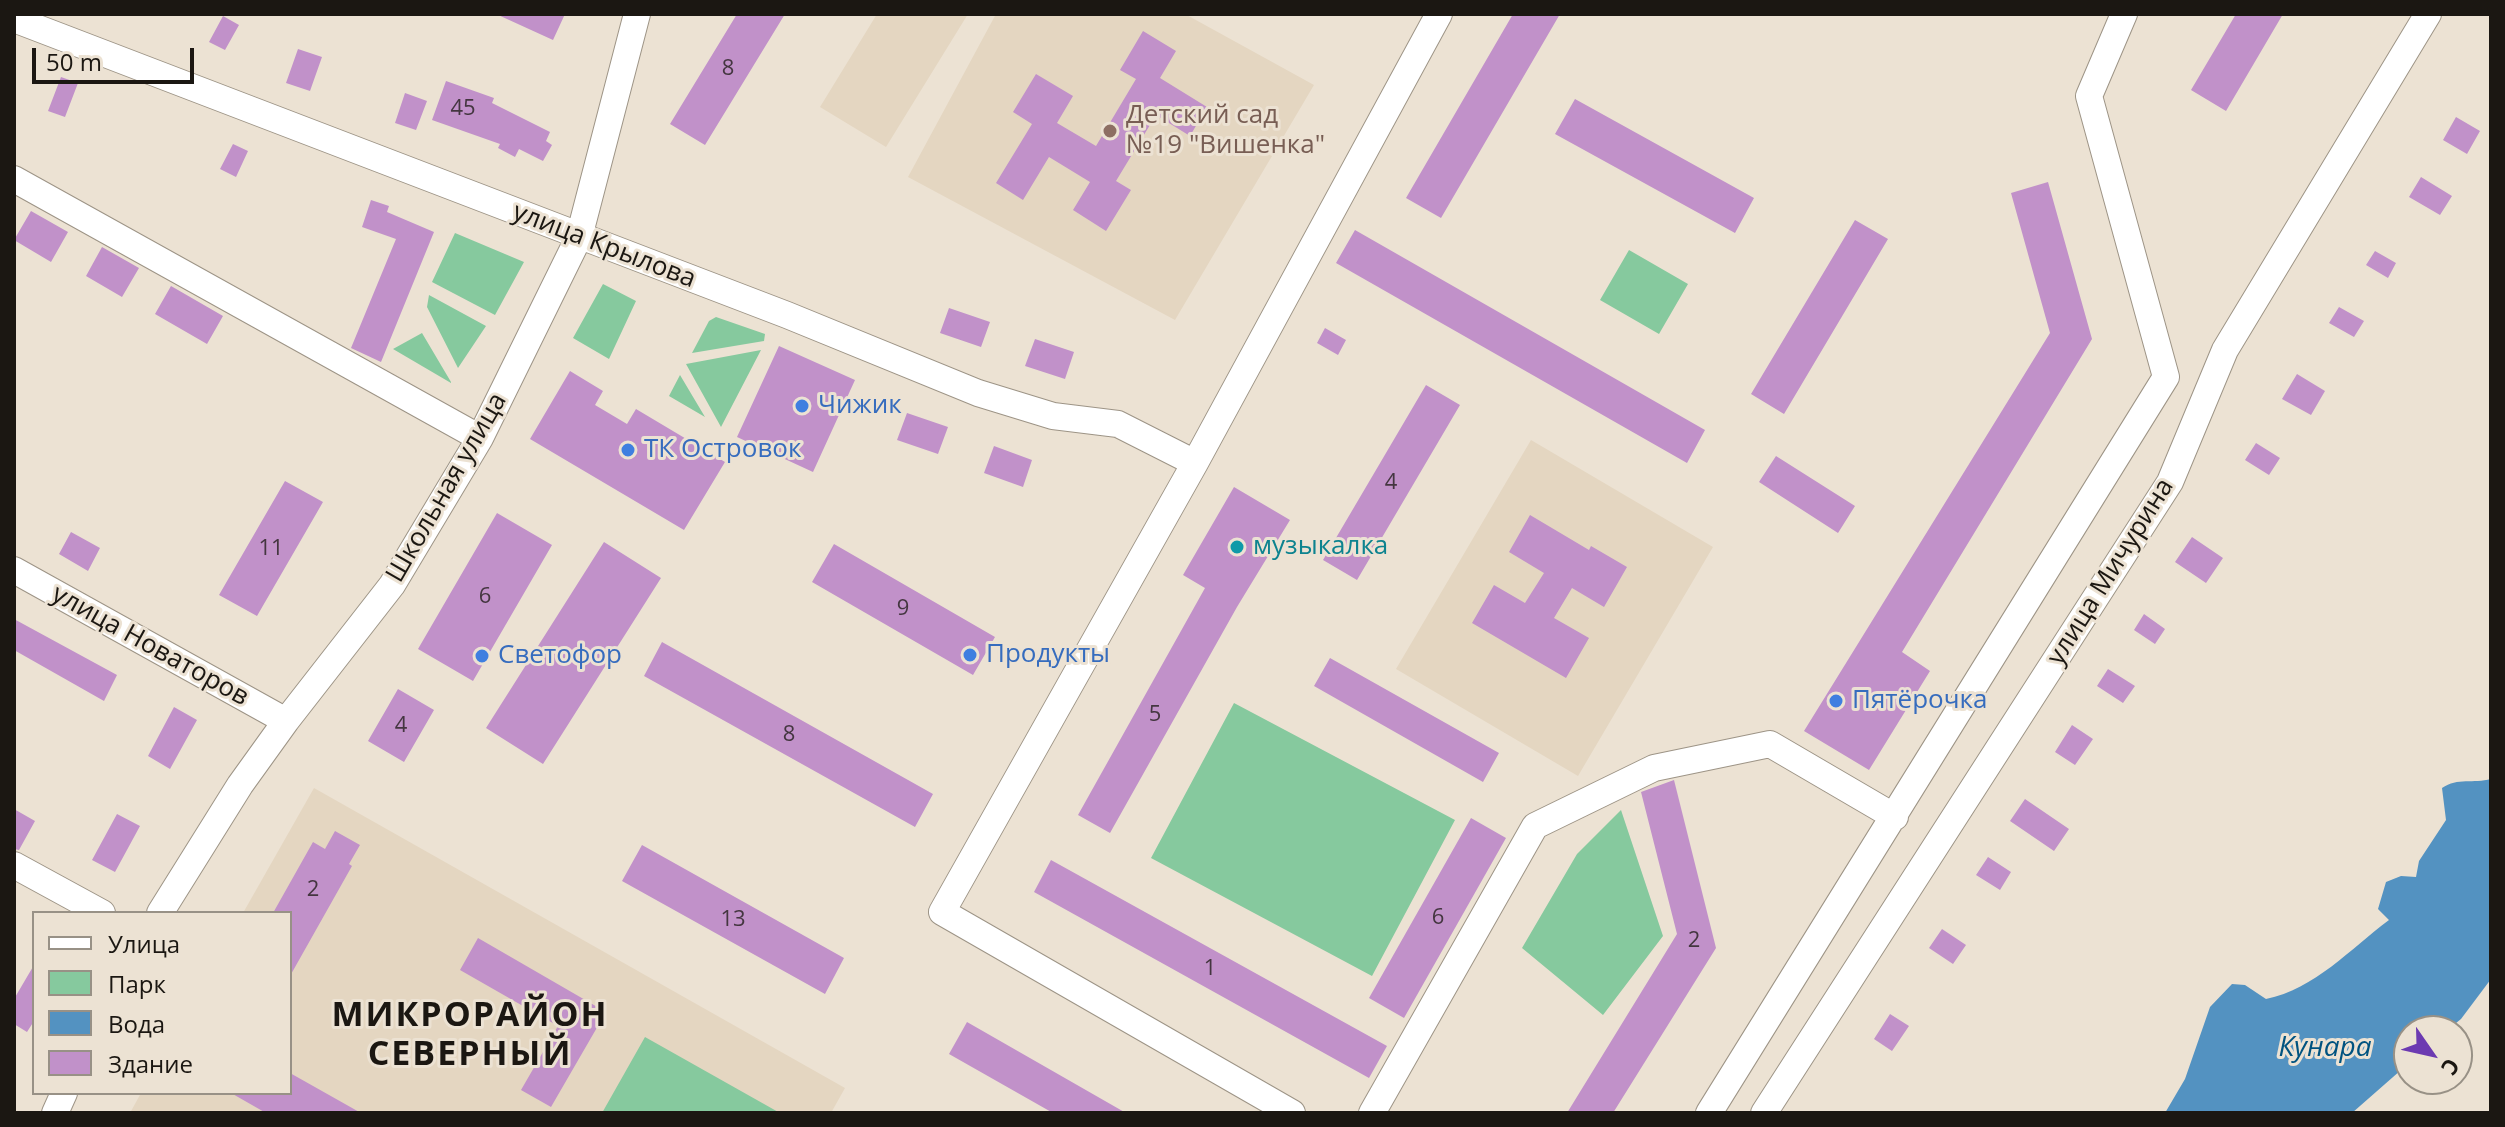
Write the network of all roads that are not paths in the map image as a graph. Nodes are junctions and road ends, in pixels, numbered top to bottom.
1 (637, 14) edge
2 (1439, 14) edge
3 (2124, 14) edge
4 (2428, 14) edge
5 (14, 19) edge
6 (14, 179) edge
7 (579, 237) junction
8 (480, 438) junction
9 (1195, 463) junction
10 (14, 570) edge
11 (286, 721) junction
12 (1895, 817) junction
13 (14, 865) edge
14 (98, 911) edge
15 (161, 911) edge
16 (1292, 1113) edge
17 (1372, 1113) edge
18 (1709, 1113) edge
19 (1764, 1113) edge

1 - 7 street, Школьная улица
2 - 9 street
3 - 12 street
4 - 19 street, улица Мичурина
5 - 7 street, улица Крылова
6 - 8 street
7 - 8 street, Школьная улица
7 - 9 street, улица Крылова
8 - 11 street, Школьная улица
9 - 16 street
10 - 11 street, улица Новаторов
11 - 15 street, Школьная улица
12 - 17 street
12 - 18 street
13 - 14 street

